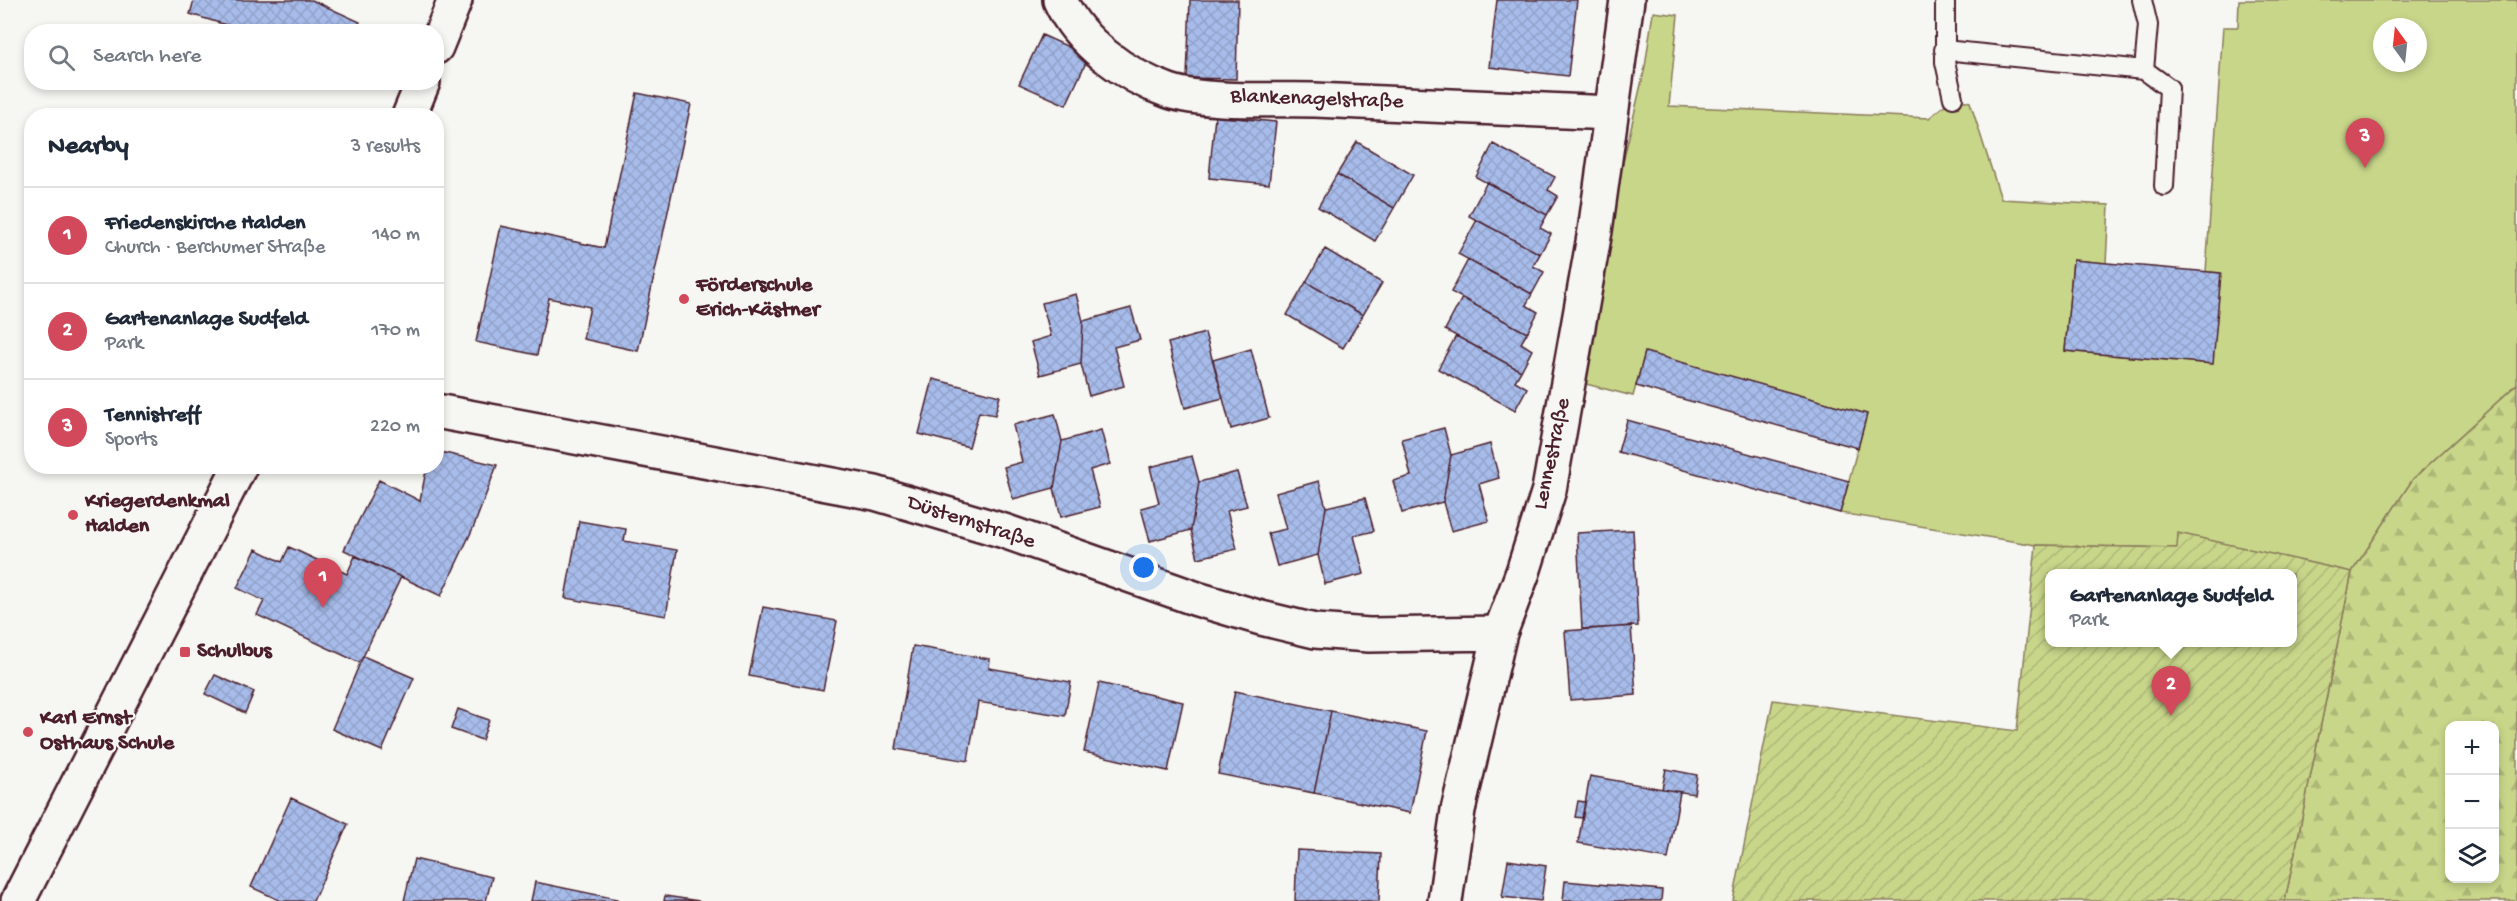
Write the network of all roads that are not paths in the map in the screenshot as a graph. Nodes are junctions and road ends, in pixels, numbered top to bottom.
1 (455, 0) edge
2 (1060, 0) edge
3 (1627, 0) edge
4 (1945, 0) edge
5 (2142, 0) edge
6 (444, 27) edge
7 (1944, 50) junction
8 (2144, 70) junction
9 (420, 90) edge
10 (1953, 98) dead end
11 (412, 108) edge
12 (1611, 113) junction
13 (2164, 186) dead end
14 (444, 412) edge
15 (236, 474) edge
16 (1500, 633) junction
17 (18, 901) edge
18 (1445, 901) edge

1 - 6 street
2 - 12 street, Blankenagelstraße
3 - 12 street, Lennestraße
4 - 7 lane
5 - 8 lane
7 - 8 lane
7 - 10 lane
8 - 13 lane
9 - 11 street
12 - 16 street, Lennestraße
14 - 16 street, Düsternstraße
15 - 17 street
16 - 18 street, Lennestraße

